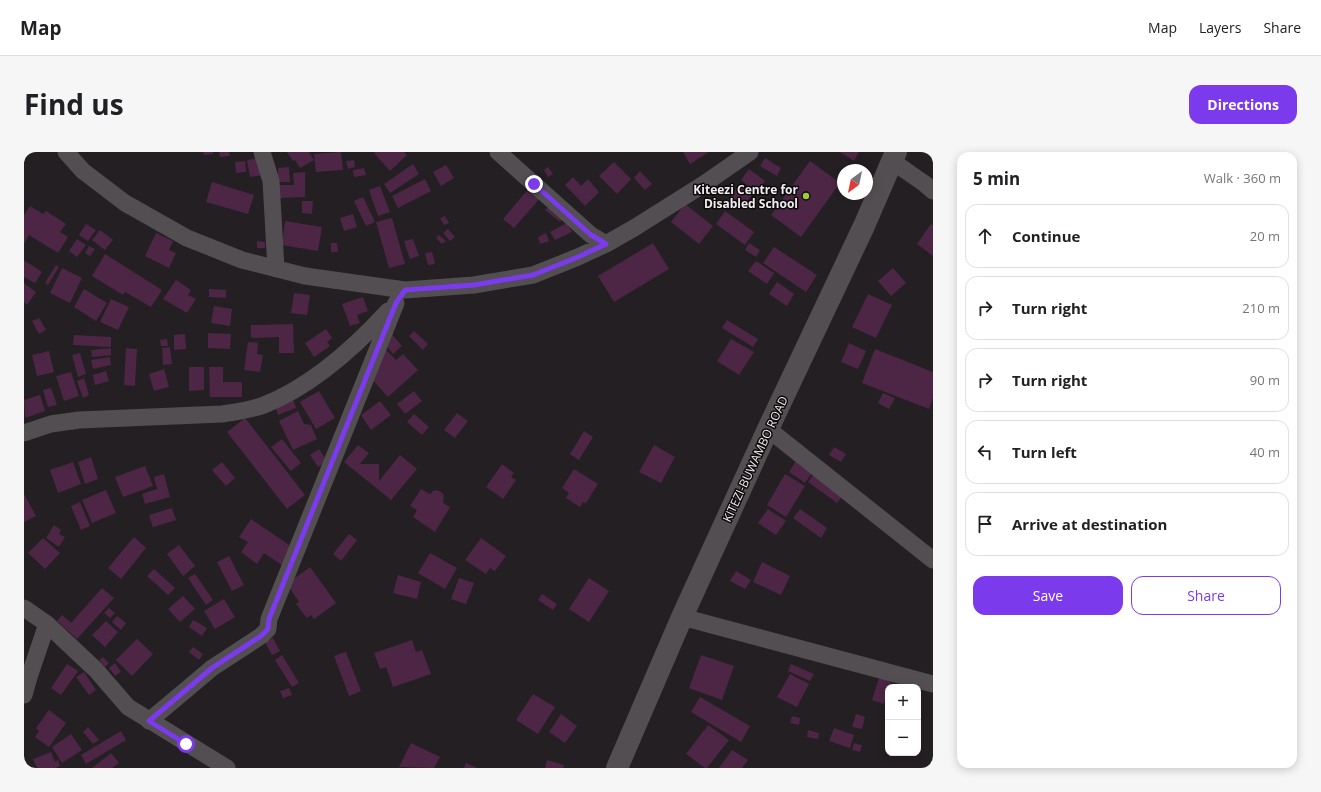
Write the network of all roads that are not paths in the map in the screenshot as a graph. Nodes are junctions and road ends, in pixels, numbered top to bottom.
1 (66, 152) edge
2 (262, 152) edge
3 (498, 152) edge
4 (750, 152) edge
5 (894, 157) edge
6 (933, 191) edge
7 (606, 244) junction
8 (276, 269) junction
9 (400, 297) junction
10 (768, 429) junction
11 (24, 433) edge
12 (933, 560) edge
13 (24, 608) edge
14 (682, 617) junction
15 (47, 624) junction
16 (933, 684) edge
17 (24, 695) edge
18 (149, 721) junction
19 (226, 768) edge
20 (617, 768) edge

1 - 8 street
2 - 8 street
3 - 7 street
4 - 7 street
5 - 6 street
5 - 10 street, KITEZI-BUWAMBO ROAD
7 - 9 street
8 - 9 street
9 - 11 street
9 - 18 street
10 - 12 street
10 - 14 street, KITEZI-BUWAMBO ROAD
13 - 15 street
14 - 16 street
14 - 20 street, KITEZI-BUWAMBO ROAD
15 - 17 street
15 - 18 street
18 - 19 street

